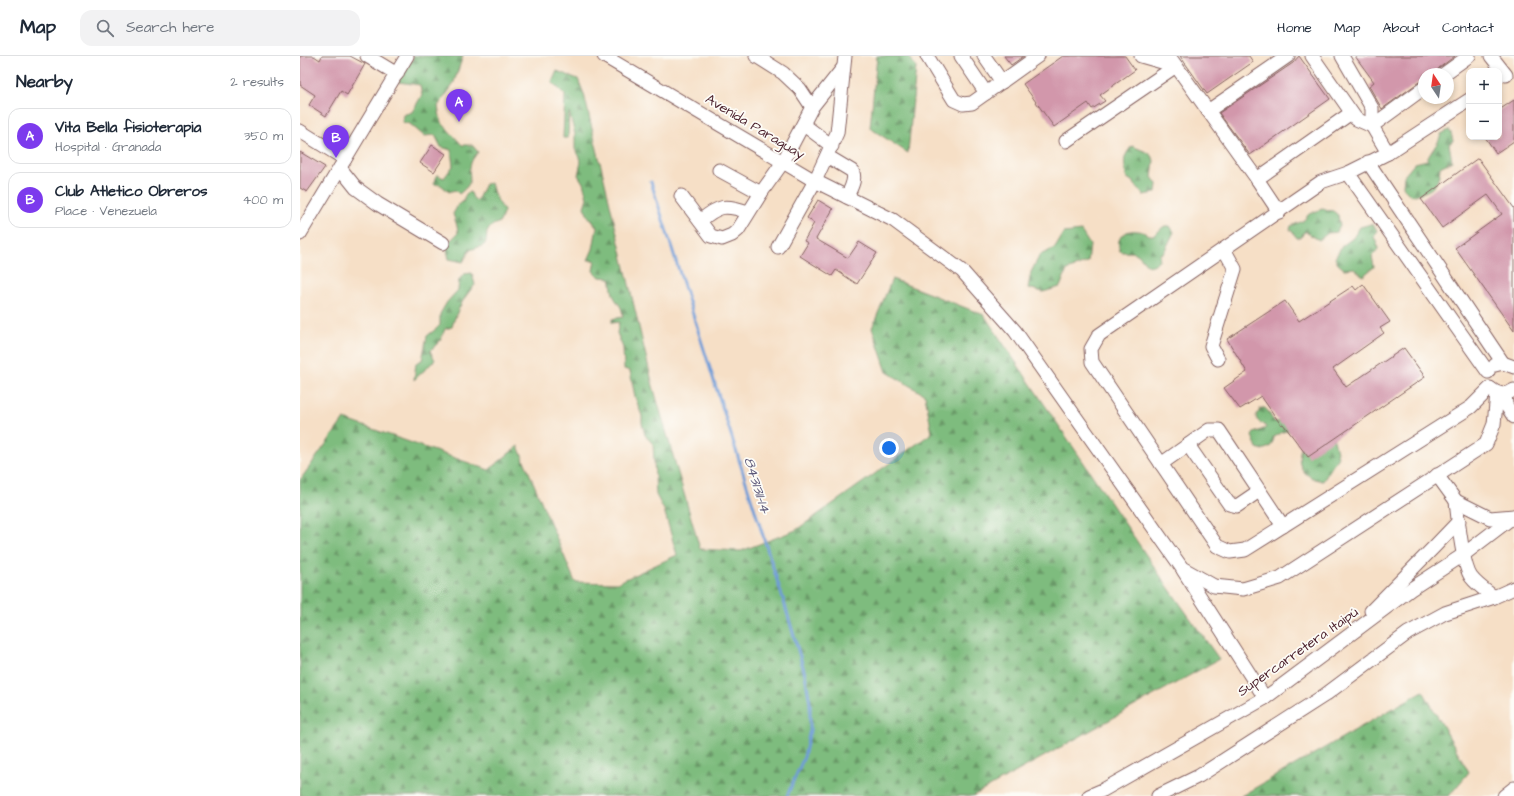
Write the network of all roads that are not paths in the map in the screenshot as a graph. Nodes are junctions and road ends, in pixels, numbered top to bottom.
1 (367, 56) edge
2 (407, 56) edge
3 (604, 56) edge
4 (756, 56) edge
5 (928, 56) edge
6 (962, 56) edge
7 (984, 56) edge
8 (1038, 56) edge
9 (1141, 56) edge
10 (1288, 56) edge
11 (1312, 56) edge
12 (1342, 56) edge
13 (1469, 56) edge
14 (1491, 56) edge
15 (1173, 61) edge
16 (844, 62) edge
17 (1452, 68) edge
18 (397, 74) junction
19 (1506, 75) edge
20 (1002, 82) junction
21 (1418, 92) edge
22 (986, 93) junction
23 (1466, 102) edge
24 (812, 107) junction
25 (1208, 111) junction
26 (1351, 113) junction
27 (804, 125) junction
28 (1372, 126) junction
29 (300, 131) edge
30 (1066, 141) dead end
31 (829, 151) junction
32 (1388, 153) junction
33 (783, 162) junction
34 (1368, 162) junction
35 (343, 163) junction
36 (719, 170) dead end
37 (1348, 173) junction
38 (1257, 179) junction
39 (816, 181) junction
40 (761, 194) junction
41 (681, 196) dead end
42 (847, 197) junction
43 (748, 212) junction
44 (1278, 212) junction
45 (700, 221) junction
46 (300, 234) edge
47 (443, 243) dead end
48 (778, 247) dead end
49 (1224, 249) junction
50 (1218, 359) dead end
51 (1509, 365) edge
52 (1488, 372) junction
53 (1501, 391) edge
54 (1514, 416) edge
55 (1188, 445) junction
56 (1161, 464) junction
57 (1437, 475) junction
58 (1259, 491) junction
59 (1456, 501) junction
60 (1514, 516) edge
61 (1458, 520) junction
62 (1283, 526) junction
63 (1463, 555) junction
64 (1182, 568) junction
65 (1514, 588) edge
66 (1494, 597) junction
67 (1321, 656) junction
68 (1265, 698) junction
69 (1089, 796) edge
70 (1158, 796) edge

1 - 18 street
2 - 18 street
3 - 33 street, Avenida Paraguay
4 - 24 street
5 - 22 street
6 - 22 street
7 - 20 street
8 - 20 street
9 - 15 street
10 - 25 street
11 - 26 street
12 - 28 street
13 - 17 street
14 - 19 street
15 - 25 street
15 - 30 street
16 - 24 street
16 - 31 street
18 - 35 street
20 - 22 street
21 - 28 street
23 - 32 street
24 - 27 street
25 - 38 street
26 - 28 street
26 - 38 street
27 - 31 street
27 - 33 street
28 - 32 street
29 - 35 street
31 - 39 street
31 - 42 street
32 - 34 street
33 - 39 street, Avenida Paraguay
33 - 40 street
34 - 37 street
34 - 51 street
35 - 46 street
35 - 47 street
36 - 40 street
37 - 44 street
37 - 52 street
38 - 44 street
39 - 42 street, Avenida Paraguay
39 - 48 street
40 - 43 street
41 - 45 street
42 - 64 street, Avenida Paraguay
43 - 45 street
43 - 45 street
44 - 49 street
49 - 50 street
49 - 56 street
51 - 52 street
52 - 53 street
53 - 54 street
53 - 57 street
53 - 62 street
55 - 56 street
55 - 58 street
55 - 58 street
56 - 62 street
57 - 59 street
57 - 64 street
58 - 62 street
59 - 60 street
59 - 61 street
60 - 63 street, Supercarretera Itaipú
61 - 63 street
61 - 67 street
63 - 66 street
63 - 67 street, Supercarretera Itaipú
64 - 68 street, Avenida Paraguay
65 - 66 street
66 - 70 street
67 - 68 street, Supercarretera Itaipú
68 - 69 street, Supercarretera Itaipú

